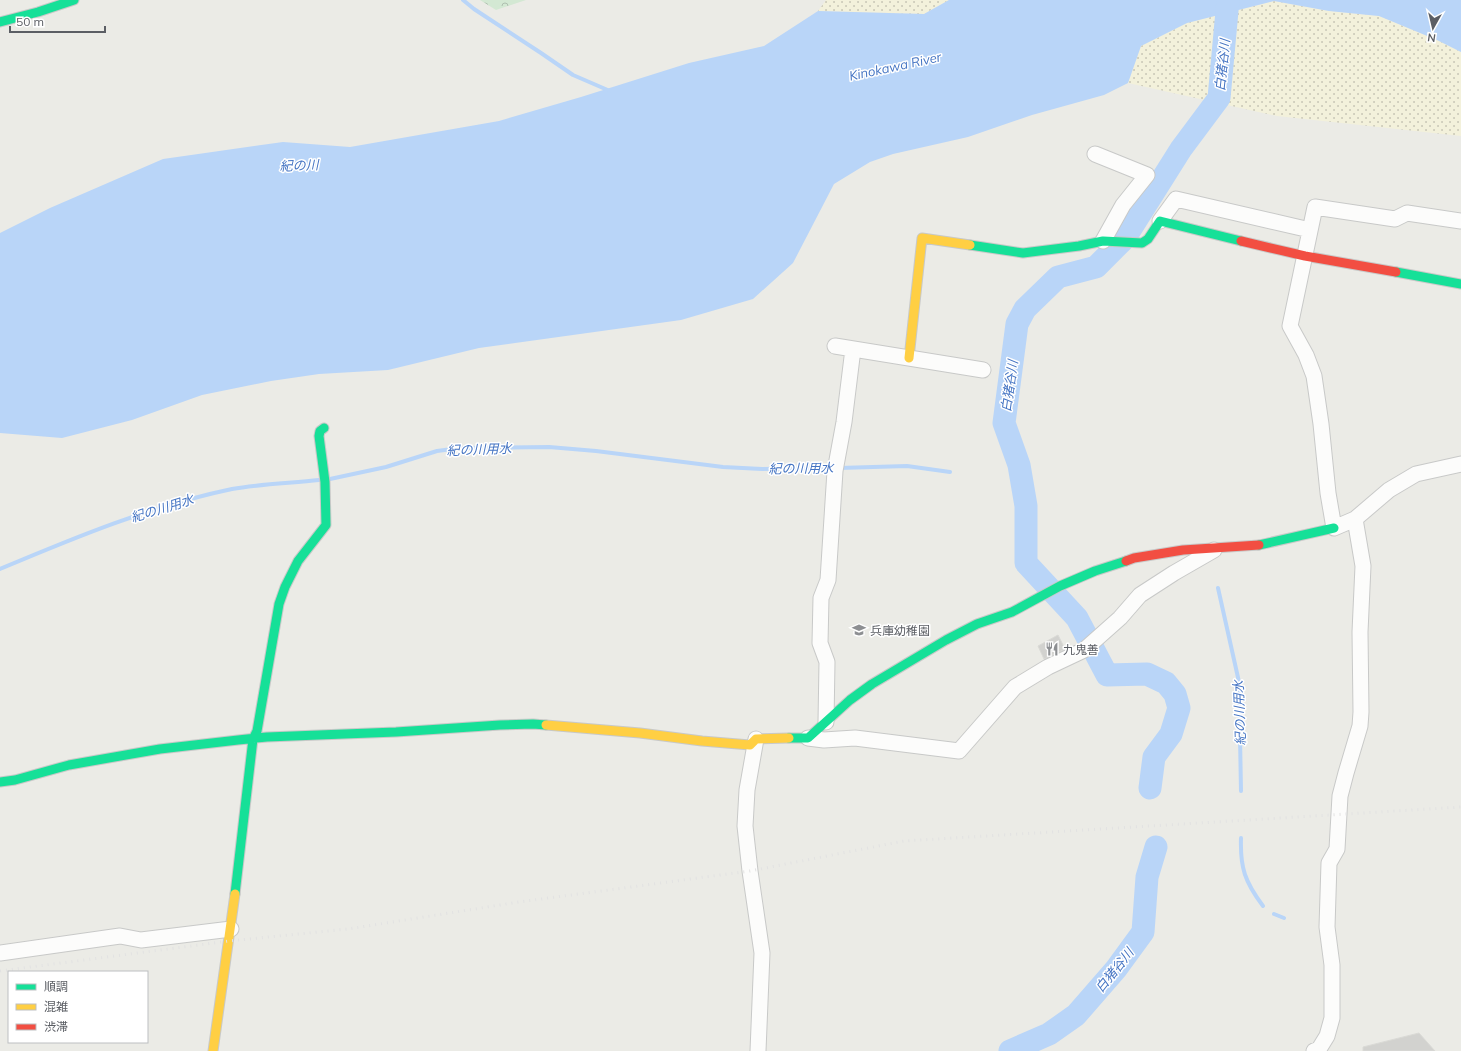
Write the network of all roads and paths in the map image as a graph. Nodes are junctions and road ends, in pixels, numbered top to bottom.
1 (74, 0) edge
2 (0, 22) edge
3 (1095, 154) dead end
4 (1160, 221) junction
5 (1461, 221) edge
6 (1310, 230) junction
7 (1109, 241) junction
8 (1305, 256) junction
9 (1461, 284) edge
10 (835, 346) dead end
11 (853, 349) junction
12 (909, 358) junction
13 (983, 370) dead end
14 (324, 428) dead end
15 (1461, 464) edge
16 (1355, 519) junction
17 (1334, 528) junction
18 (1214, 550) junction
19 (826, 722) junction
20 (808, 738) junction
21 (253, 739) junction
22 (756, 740) junction
23 (0, 782) edge
24 (231, 928) junction
25 (0, 953) edge
26 (213, 1051) edge
27 (758, 1051) edge
28 (1314, 1051) edge

1 - 2 street
3 - 7 street
4 - 6 street
4 - 7 street
4 - 8 street
5 - 6 street
6 - 8 street
7 - 12 street
8 - 9 street
8 - 17 street
10 - 11 street
11 - 12 street
11 - 19 street
12 - 13 street
14 - 21 street
15 - 16 street
16 - 17 street
16 - 28 street
17 - 18 street
18 - 19 street
18 - 20 street
19 - 20 street
20 - 22 street
21 - 22 street
21 - 23 street
21 - 24 street
22 - 27 street
24 - 25 street
24 - 26 street

